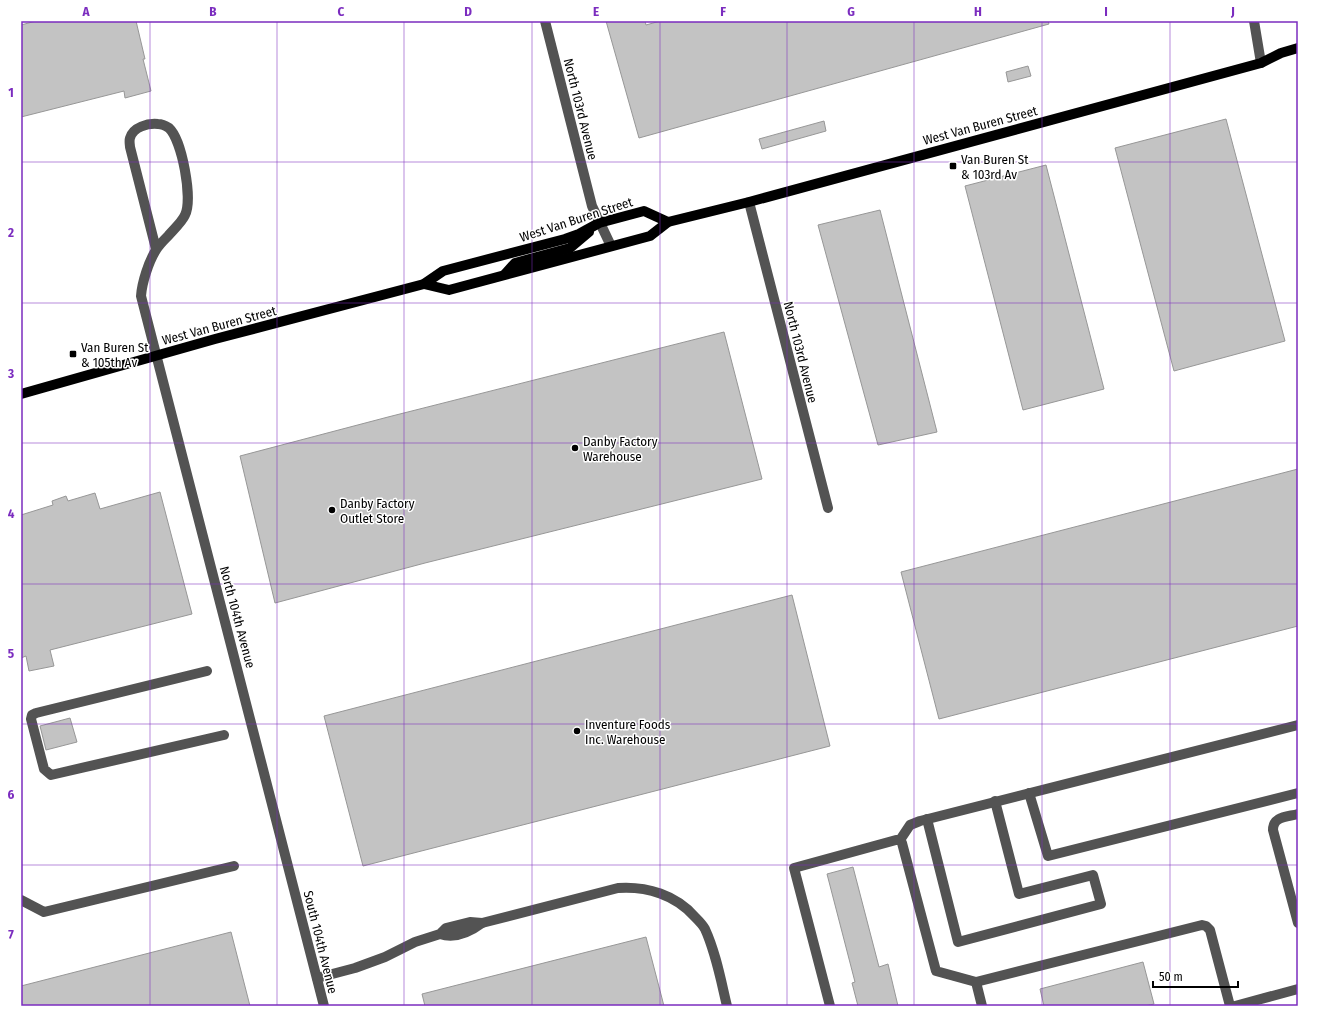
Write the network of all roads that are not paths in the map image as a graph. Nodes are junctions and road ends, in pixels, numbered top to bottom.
1 (545, 21) edge
2 (1254, 21) edge
3 (1298, 48) edge
4 (1261, 63) junction
5 (749, 202) junction
6 (668, 222) junction
7 (599, 223) junction
8 (611, 246) junction
9 (156, 250) junction
10 (505, 275) junction
11 (424, 284) junction
12 (156, 355) junction
13 (21, 394) edge
14 (828, 508) dead end
15 (207, 671) dead end
16 (1298, 725) edge
17 (224, 735) dead end
18 (1029, 793) junction
19 (1298, 793) edge
20 (995, 801) junction
21 (1298, 814) edge
22 (927, 819) junction
23 (900, 840) junction
24 (234, 866) dead end
25 (293, 885) joint
26 (21, 900) edge
27 (1298, 923) edge
28 (317, 978) junction
29 (976, 982) junction
30 (1298, 989) edge
31 (324, 1006) edge
32 (727, 1006) edge
33 (830, 1006) edge
34 (982, 1006) edge
35 (1230, 1006) edge
36 (1235, 1006) edge

1 - 7 street, North 103rd Avenue
2 - 4 street
3 - 4 main road, West Van Buren Street
4 - 5 main road, West Van Buren Street
5 - 6 main road, West Van Buren Street
5 - 14 street, North 103rd Avenue
6 - 7 main road, West Van Buren Street
6 - 8 main road, West Van Buren Street
7 - 8 street, North 103rd Avenue
7 - 10 main road
7 - 11 main road, West Van Buren Street
8 - 10 main road, West Van Buren Street
9 - 9 street, North 104th Avenue
9 - 12 street, North 104th Avenue
10 - 11 main road, West Van Buren Street
11 - 12 main road, West Van Buren Street
12 - 13 main road, West Van Buren Street
12 - 25 street, North 104th Avenue
15 - 17 street
16 - 18 street
18 - 19 street
18 - 20 street
20 - 22 street
20 - 22 street
21 - 27 street
22 - 23 street
23 - 29 street
23 - 33 street
24 - 26 street
25 - 28 street, South 104th Avenue
28 - 31 street, South 104th Avenue
28 - 32 street
29 - 34 street
29 - 35 street
30 - 36 street

